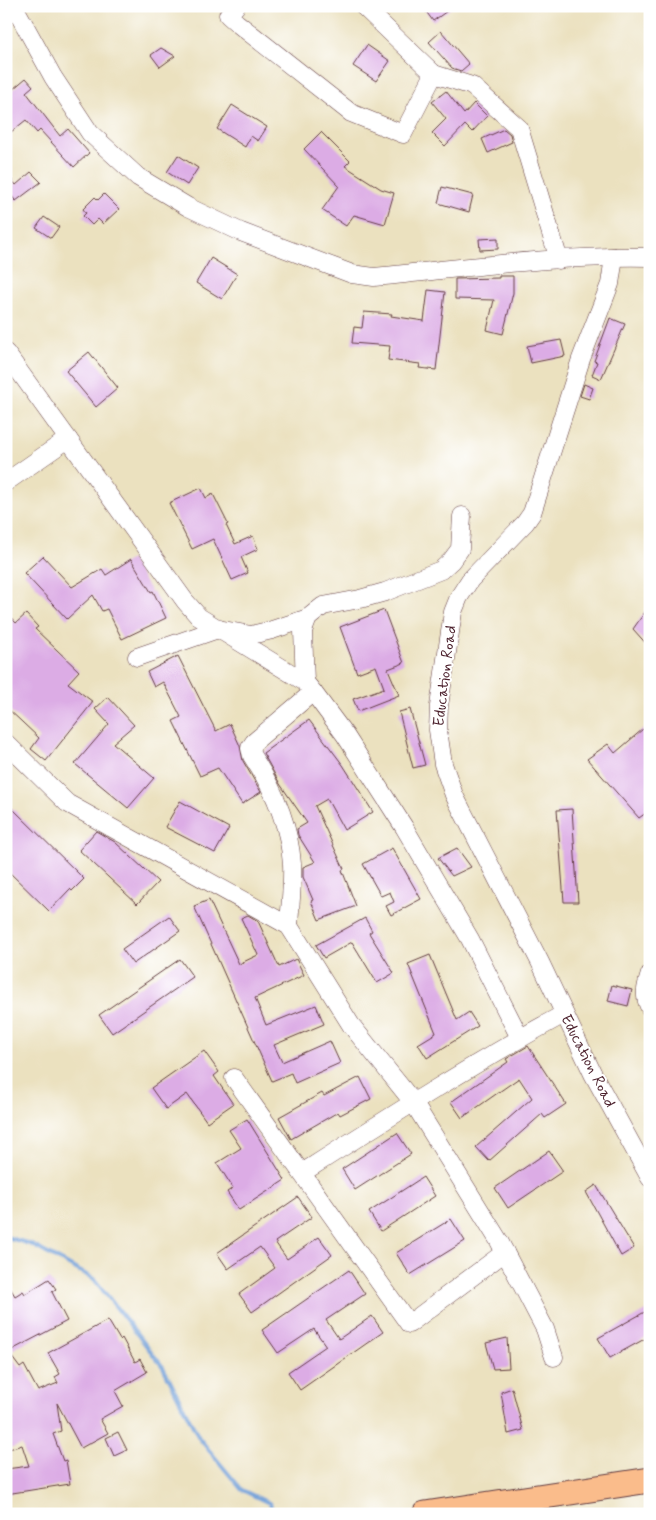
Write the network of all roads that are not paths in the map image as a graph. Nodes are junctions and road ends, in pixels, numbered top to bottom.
1 (14, 6) edge
2 (236, 6) edge
3 (363, 6) edge
4 (434, 74) junction
5 (614, 256) junction
6 (650, 257) edge
7 (559, 260) junction
8 (6, 353) edge
9 (68, 439) junction
10 (6, 482) edge
11 (462, 516) dead end
12 (308, 618) junction
13 (218, 629) junction
14 (137, 657) dead end
15 (309, 687) junction
16 (6, 743) edge
17 (289, 926) junction
18 (650, 974) edge
19 (650, 1008) edge
20 (564, 1014) junction
21 (520, 1038) junction
22 (234, 1078) dead end
23 (413, 1102) junction
24 (302, 1173) junction
25 (650, 1178) edge
26 (505, 1252) junction
27 (554, 1358) dead end
28 (650, 1480) edge
29 (650, 1498) edge
30 (425, 1514) edge
31 (522, 1514) edge

1 - 7 street
2 - 4 street
3 - 4 street
4 - 7 street
5 - 6 street
5 - 7 street
5 - 20 street, Education Road
8 - 9 street
9 - 10 street
9 - 13 street
11 - 12 street
12 - 13 street
12 - 15 street
13 - 14 street
13 - 15 street
15 - 17 street
15 - 21 street
16 - 17 street
17 - 23 street
18 - 19 street
20 - 21 street
20 - 25 street, Education Road
21 - 23 street
22 - 24 street
23 - 24 street
23 - 26 street
24 - 26 street
26 - 27 street
28 - 30 highway
29 - 31 highway

